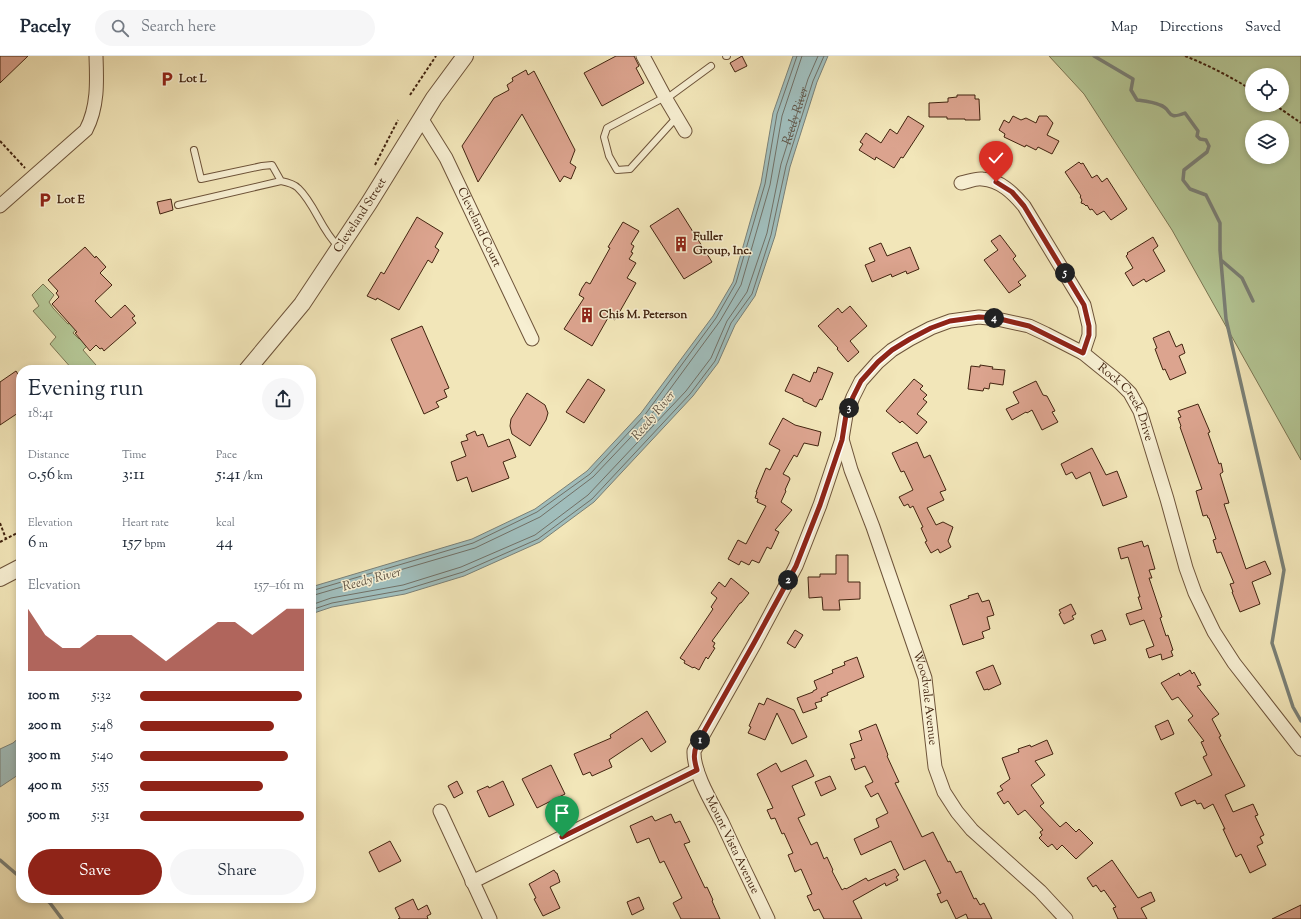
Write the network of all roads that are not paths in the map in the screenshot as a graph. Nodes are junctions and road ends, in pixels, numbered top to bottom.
1 (96, 56) edge
2 (465, 56) edge
3 (644, 57) edge
4 (711, 66) dead end
5 (665, 98) junction
6 (677, 117) junction
7 (421, 118) junction
8 (685, 131) dead end
9 (194, 150) dead end
10 (281, 180) junction
11 (961, 183) dead end
12 (178, 205) dead end
13 (0, 206) edge
14 (340, 248) junction
15 (532, 339) dead end
16 (1083, 353) junction
17 (251, 365) edge
18 (842, 440) junction
19 (16, 570) edge
20 (0, 578) edge
21 (1301, 750) edge
22 (697, 770) junction
23 (440, 811) dead end
24 (472, 882) junction
25 (490, 919) edge
26 (768, 919) edge
27 (1066, 919) edge

1 - 13 street
2 - 7 street, Cleveland Street
3 - 5 street
4 - 5 lane
5 - 6 street
5 - 6 lane
6 - 8 street
7 - 14 street, Cleveland Street
7 - 15 street, Cleveland Court
9 - 10 lane
10 - 12 lane
10 - 14 lane
11 - 16 street
14 - 17 street, Cleveland Street
16 - 18 street, Rock Creek Drive
16 - 21 street, Rock Creek Drive
18 - 22 street, Rock Creek Drive
18 - 27 street, Woodvale Avenue
19 - 20 street
22 - 24 street
22 - 26 street, Mount Vista Avenue
23 - 24 street
24 - 25 street

